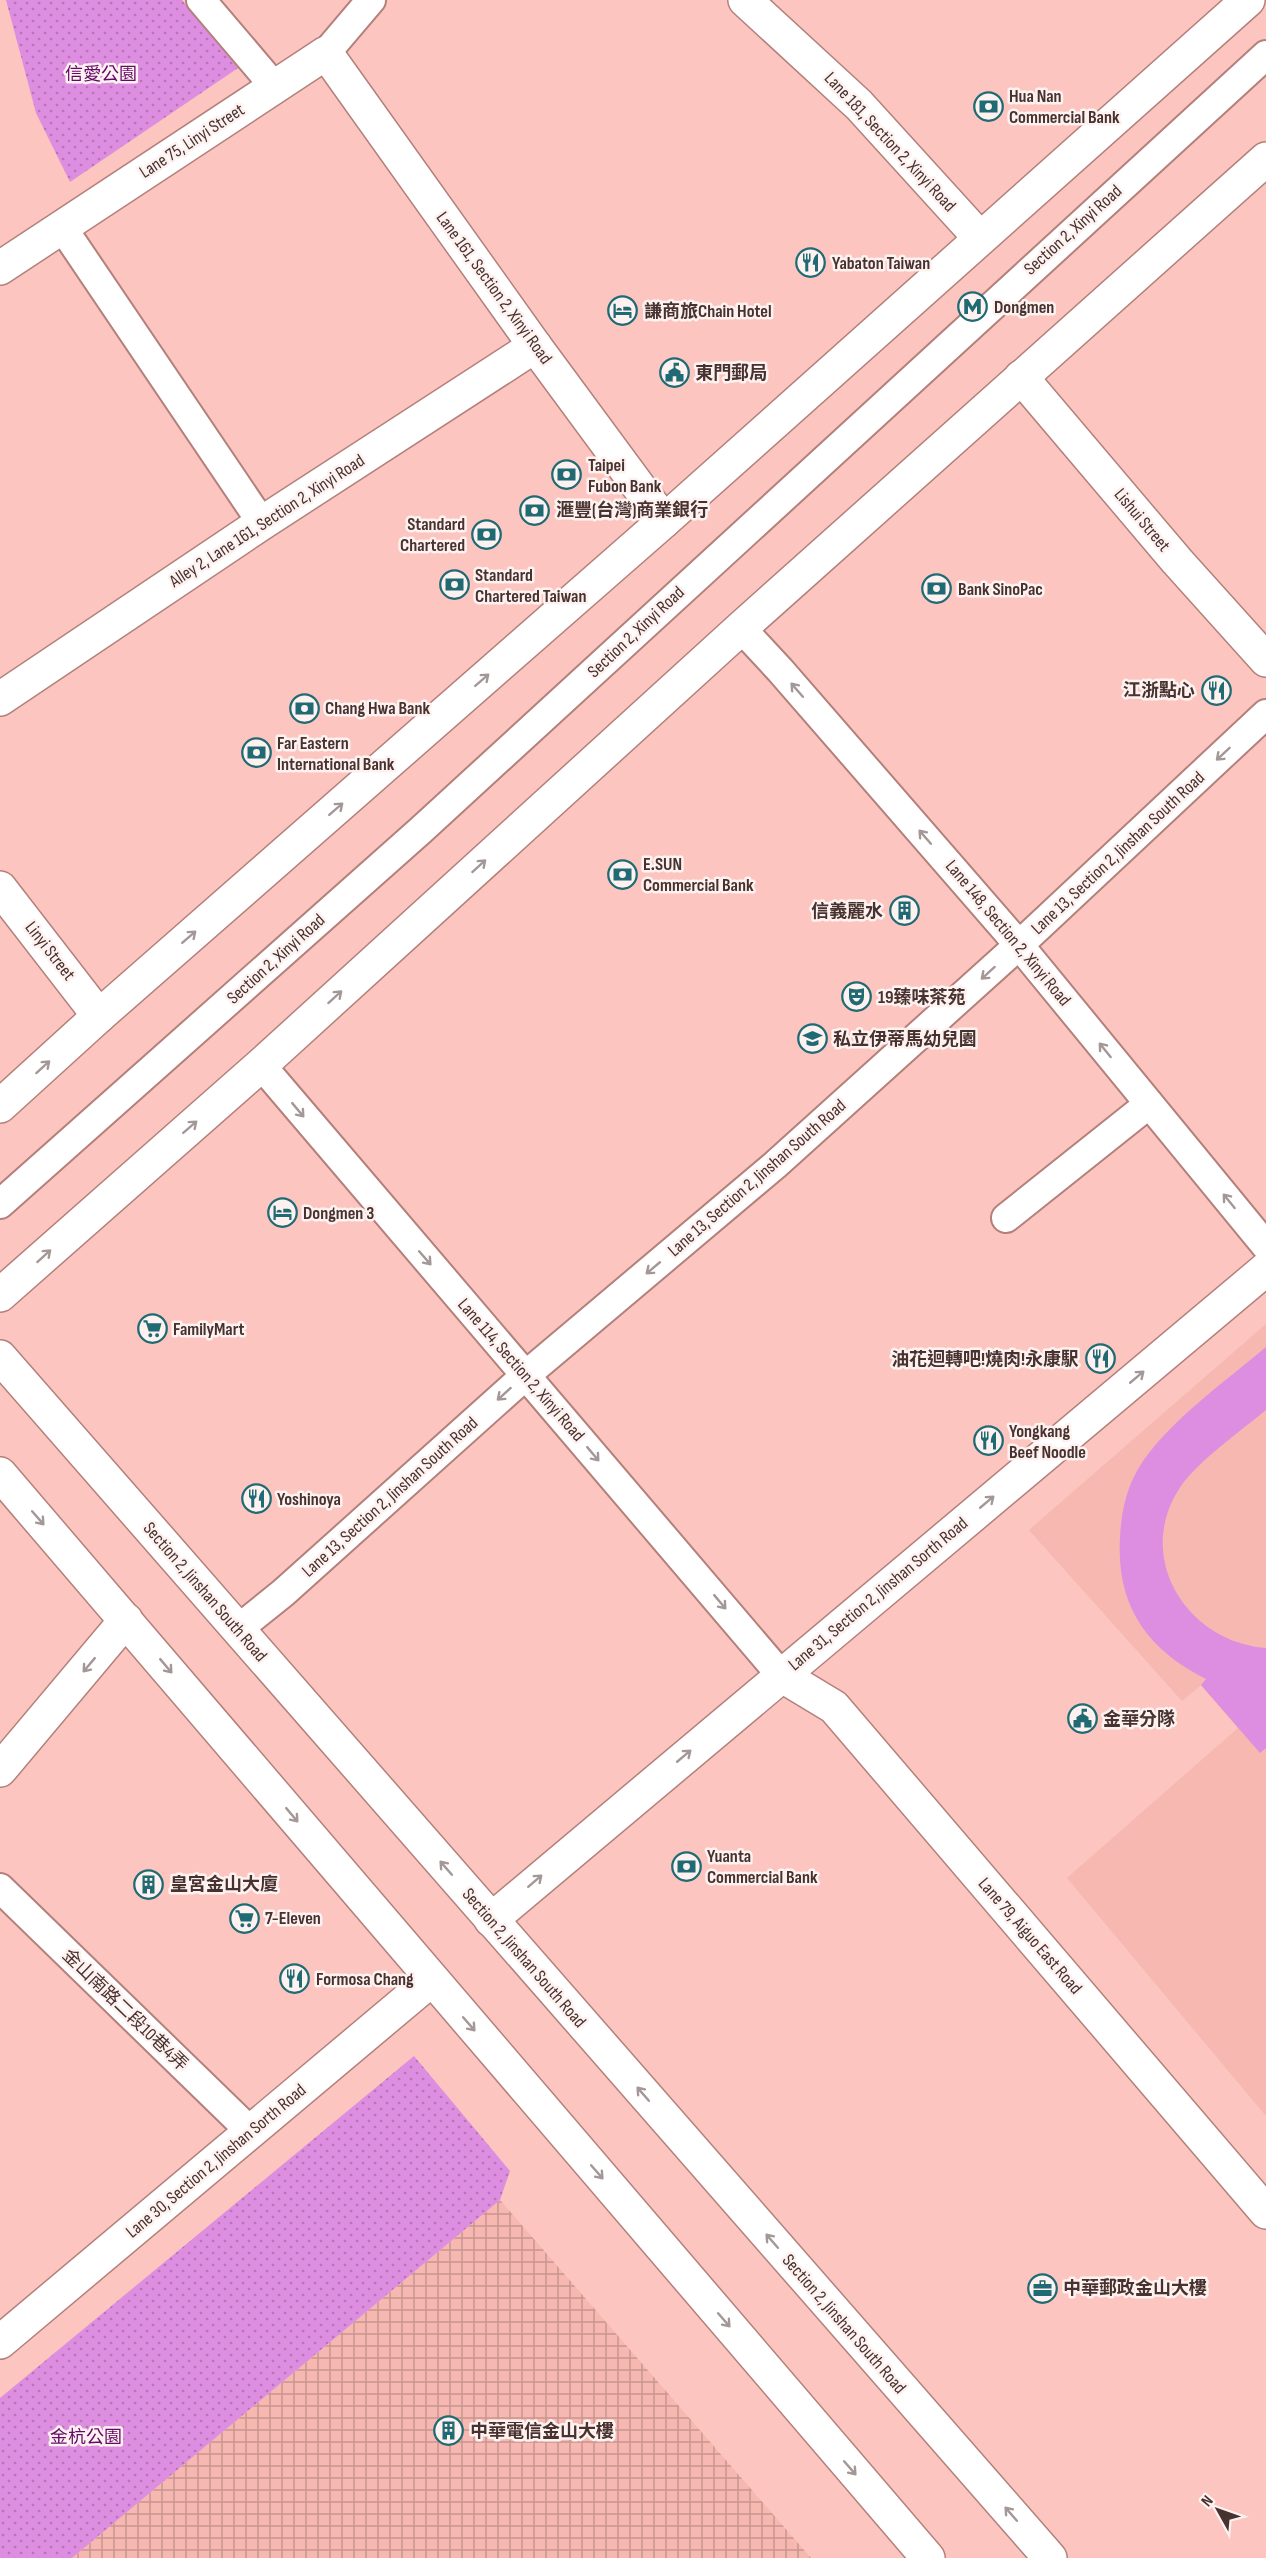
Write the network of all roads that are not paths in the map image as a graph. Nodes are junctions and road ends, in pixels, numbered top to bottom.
1 (201, 0) edge
2 (371, 0) edge
3 (745, 0) edge
4 (1248, 0) edge
5 (326, 53) junction
6 (1266, 55) edge
7 (275, 87) junction
8 (1266, 159) edge
9 (62, 227) junction
10 (980, 238) junction
11 (0, 268) edge
12 (535, 345) junction
13 (1021, 376) junction
14 (664, 521) junction
15 (262, 523) junction
16 (741, 628) junction
17 (1266, 660) edge
18 (0, 699) edge
19 (1266, 714) edge
20 (0, 888) edge
21 (1019, 945) junction
22 (99, 1016) junction
23 (261, 1065) junction
24 (1149, 1104) junction
25 (0, 1106) edge
26 (0, 1204) edge
27 (1006, 1218) dead end
28 (1266, 1246) edge
29 (1266, 1269) edge
30 (0, 1295) edge
31 (0, 1357) edge
32 (526, 1375) junction
33 (0, 1474) edge
34 (126, 1620) junction
35 (237, 1630) junction
36 (781, 1675) junction
37 (0, 1770) edge
38 (0, 1888) edge
39 (491, 1920) junction
40 (431, 1980) junction
41 (250, 2132) junction
42 (1266, 2212) edge
43 (0, 2342) edge
44 (928, 2558) edge
45 (1050, 2558) edge

1 - 7 lane
2 - 5 lane, Lane 75, Linyi Street
3 - 10 main road, Lane 181, Section 2, Xinyi Road
4 - 10 main road
5 - 7 main road, Lane 75, Linyi Street
5 - 12 main road, Lane 161, Section 2, Xinyi Road
6 - 26 lane, Section 2, Xinyi Road
7 - 9 main road, Lane 75, Linyi Street
8 - 13 main road
9 - 11 main road, Lane 75, Linyi Street
9 - 15 lane
10 - 14 main road
12 - 14 main road, Lane 161, Section 2, Xinyi Road
12 - 15 main road, Alley 2, Lane 161, Section 2, Xinyi Road
13 - 16 main road
13 - 17 main road, Lishui Street
22 -> 14 main road
15 - 18 main road, Alley 2, Lane 161, Section 2, Xinyi Road
21 -> 16 lane, Lane 148, Section 2, Xinyi Road
23 -> 16 main road
19 -> 21 lane, Lane 13, Section 2, Jinshan South Road
20 - 22 main road, Linyi Street
24 -> 21 lane, Lane 148, Section 2, Xinyi Road
21 -> 32 lane, Lane 13, Section 2, Jinshan South Road
25 -> 22 main road
30 -> 23 main road
23 -> 32 lane, Lane 114, Section 2, Xinyi Road
24 - 27 lane
28 -> 24 lane, Lane 148, Section 2, Xinyi Road
36 -> 29 main road, Lane 31, Section 2, Jinshan Sorth Road
31 - 35 main road, Section 2, Jinshan South Road
32 -> 35 lane, Lane 13, Section 2, Jinshan South Road
32 -> 36 lane, Lane 114, Section 2, Xinyi Road
33 -> 34 main road
34 -> 37 main road
34 -> 40 main road
39 -> 35 main road, Section 2, Jinshan South Road
39 -> 36 main road, Lane 31, Section 2, Jinshan Sorth Road
36 - 42 main road, Lane 79, Aiguo East Road
38 - 41 lane, 金山南路二段10巷4弄
45 -> 39 main road, Section 2, Jinshan South Road
40 - 41 main road, Lane 30, Section 2, Jinshan Sorth Road
40 -> 44 main road
41 - 43 main road, Lane 30, Section 2, Jinshan Sorth Road

